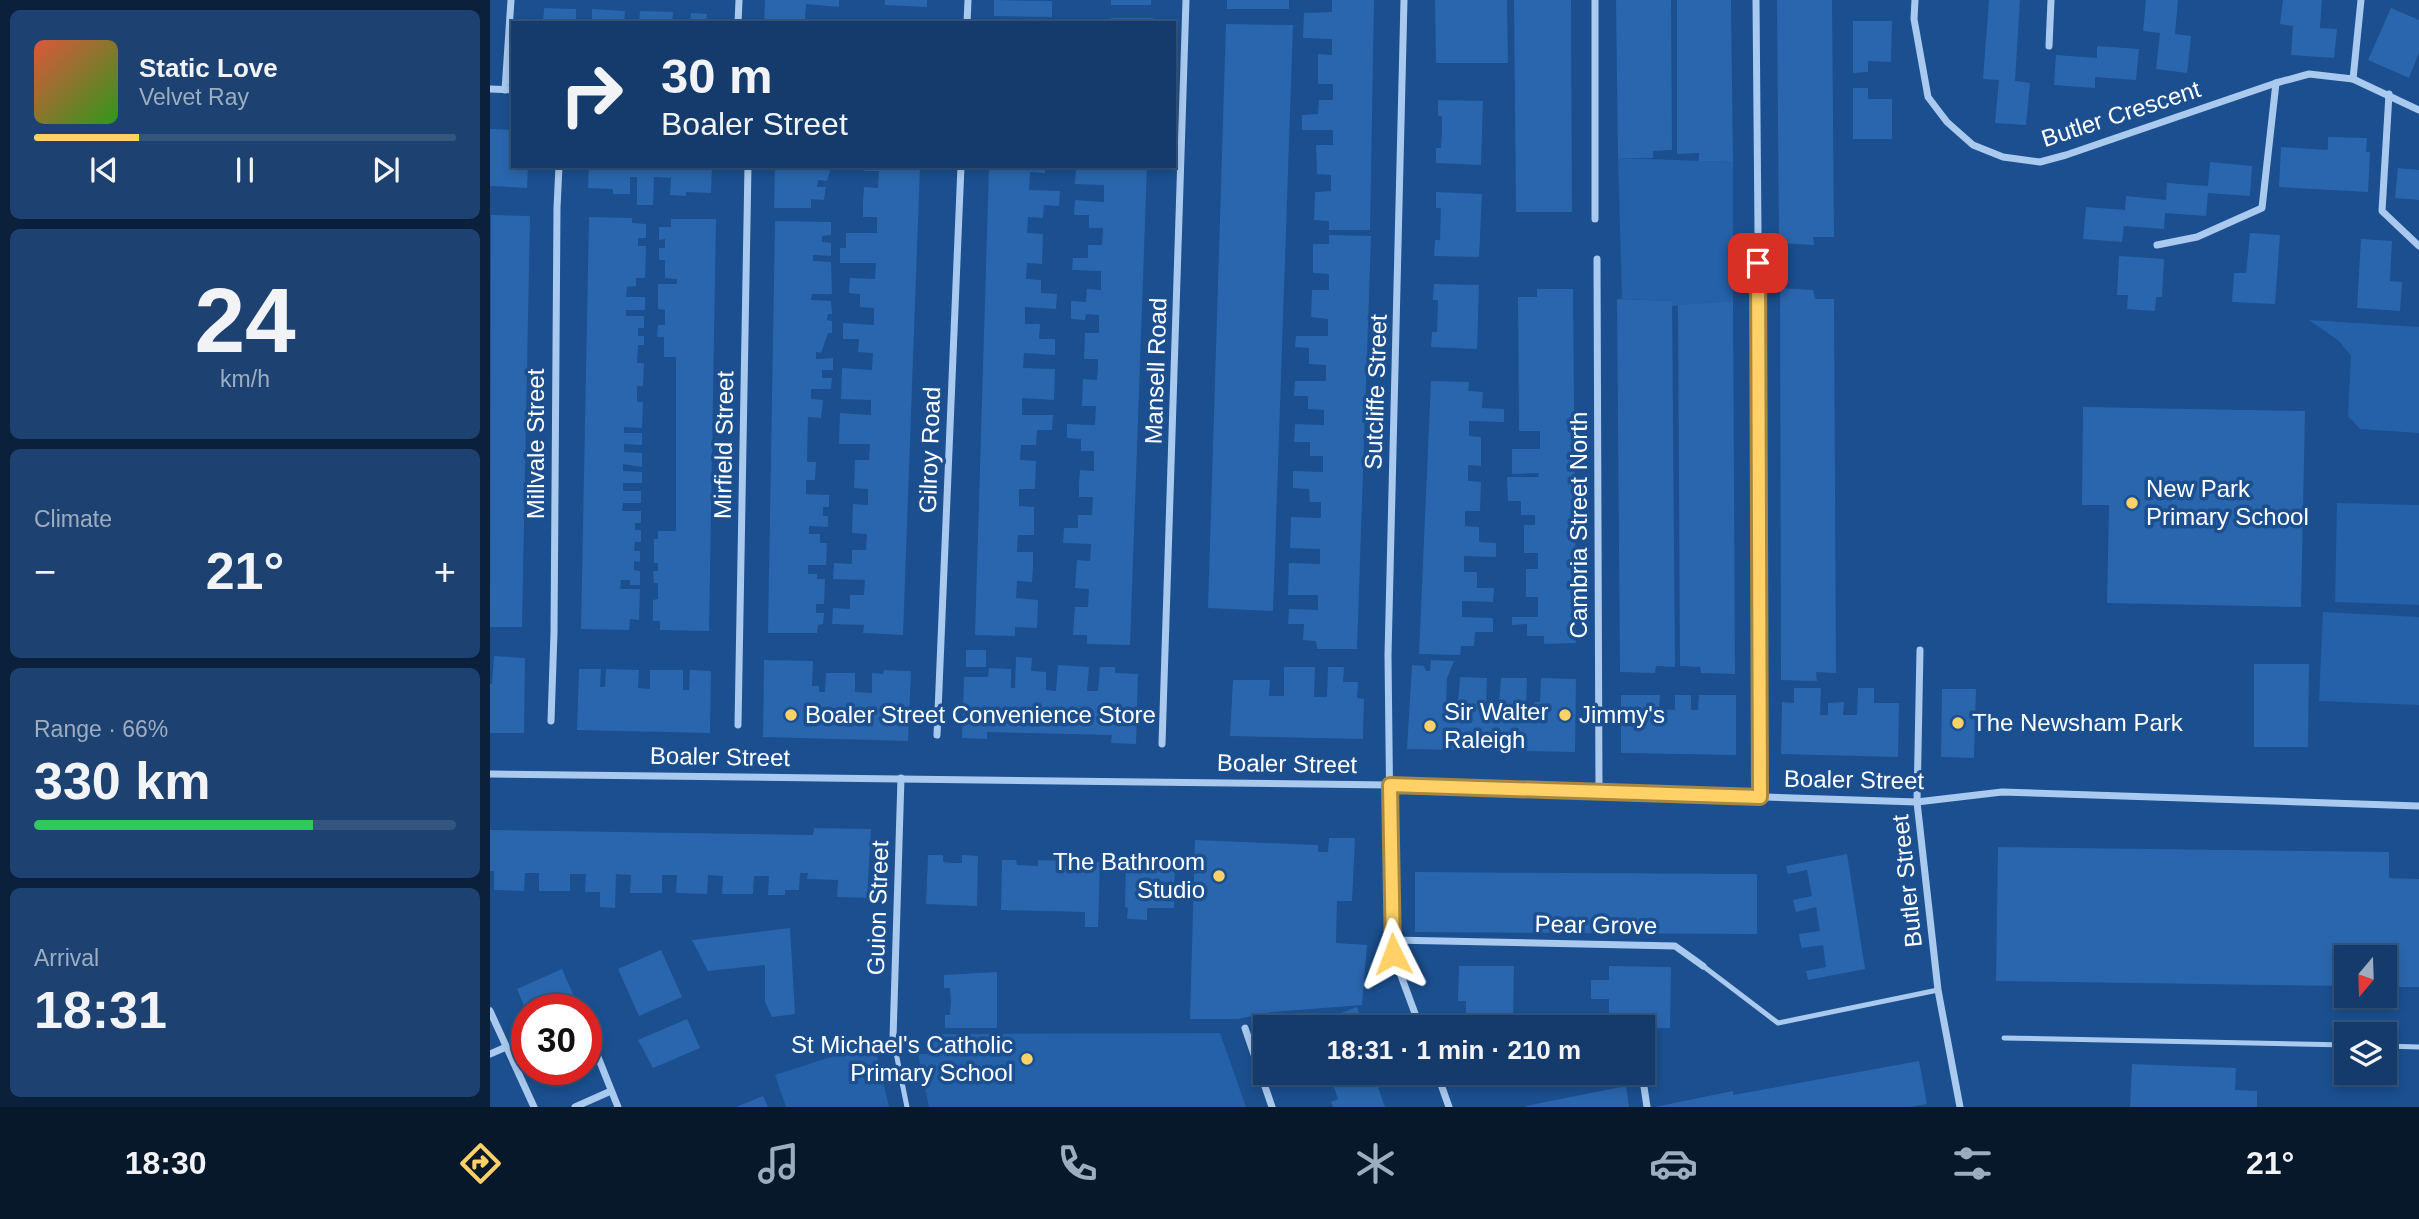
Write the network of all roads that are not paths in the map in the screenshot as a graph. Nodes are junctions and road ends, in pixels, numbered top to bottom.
1 (511, 0) edge
2 (739, 0) edge
3 (968, 0) edge
4 (1186, 0) edge
5 (1404, 0) edge
6 (1595, 0) edge
7 (1756, 0) edge
8 (1915, 0) edge
9 (2051, 0) edge
10 (2361, 0) edge
11 (738, 21) edge
12 (967, 21) edge
13 (2049, 46) dead end
14 (2353, 79) junction
15 (2276, 83) junction
16 (490, 89) edge
17 (509, 90) edge
18 (2389, 94) junction
19 (2419, 110) edge
20 (559, 168) edge
21 (748, 168) edge
22 (961, 168) edge
23 (1595, 219) dead end
24 (1758, 232) dead end
25 (2157, 245) dead end
26 (2419, 246) edge
27 (1597, 259) dead end
28 (1758, 263) dead end
29 (1920, 649) dead end
30 (551, 722) dead end
31 (738, 725) dead end
32 (937, 735) dead end
33 (1162, 744) dead end
34 (490, 774) edge
35 (901, 778) junction
36 (1390, 785) junction
37 (1600, 791) junction
38 (1760, 797) junction
39 (1917, 802) junction
40 (2419, 806) edge
41 (1392, 940) junction
42 (1703, 966) joint
43 (1938, 990) junction
44 (490, 1011) edge
45 (1416, 1015) edge
46 (1245, 1028) dead end
47 (893, 1038) joint
48 (2004, 1038) dead end
49 (2334, 1045) edge
50 (2397, 1046) edge
51 (506, 1047) junction
52 (2419, 1047) edge
53 (490, 1054) edge
54 (602, 1068) edge
55 (1442, 1085) edge
56 (1644, 1085) edge
57 (611, 1091) junction
58 (534, 1107) edge
59 (575, 1107) edge
60 (618, 1107) edge
61 (907, 1107) edge
62 (1272, 1107) edge
63 (1450, 1107) edge
64 (1647, 1107) edge
65 (1960, 1107) edge

1 - 17 street
2 - 11 street
3 - 12 street
4 - 33 street, Mansell Road
5 - 36 street, Sutcliffe Street
6 - 23 street
7 - 24 street
8 - 15 street, Butler Crescent
9 - 13 street
10 - 14 street
14 - 15 street, Butler Crescent
14 - 18 street, Butler Crescent
15 - 25 street
16 - 17 street
18 - 19 street, Butler Crescent
18 - 26 street
20 - 30 street, Millvale Street
21 - 31 street, Mirfield Street
22 - 32 street, Gilroy Road
27 - 37 street, Cambria Street North
28 - 38 street
29 - 39 street, Butler Street
34 - 35 street, Boaler Street
35 - 36 street, Boaler Street
35 - 47 street, Guion Street
36 - 37 street, Boaler Street
36 - 41 street, Sutcliffe Street
37 - 38 street, Boaler Street
38 - 39 street, Boaler Street
39 - 40 street, Boaler Street
39 - 43 street, Butler Street
41 - 42 street, Pear Grove
41 - 45 street, Sutcliffe Street
42 - 43 lane, Pear Grove
43 - 65 street, Butler Street
44 - 51 street
46 - 62 street
47 - 61 lane
48 - 49 lane
50 - 52 lane
51 - 53 street
51 - 58 street
54 - 57 street
55 - 63 street
56 - 64 street
57 - 59 street
57 - 60 street

